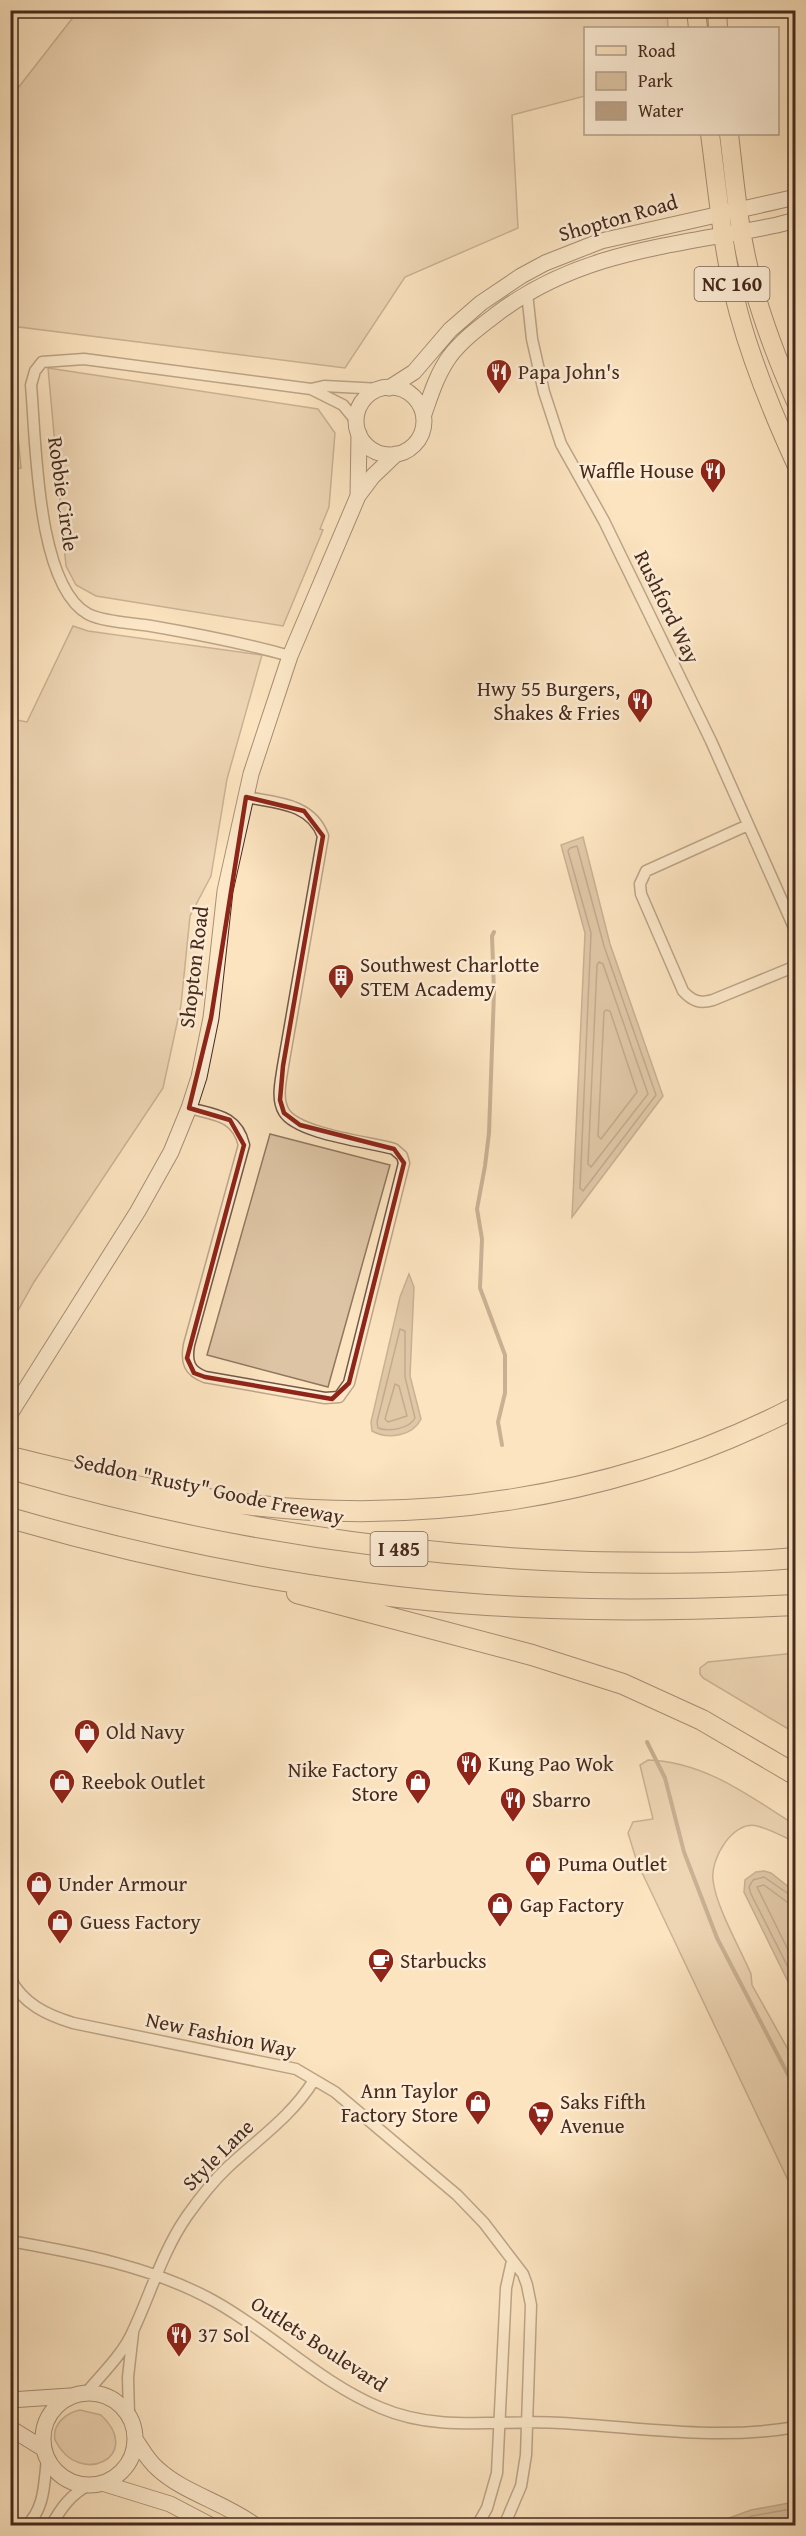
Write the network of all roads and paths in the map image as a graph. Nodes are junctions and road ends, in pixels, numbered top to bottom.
1 (696, 10) edge
2 (717, 10) edge
3 (698, 27) edge
4 (718, 27) edge
5 (710, 135) edge
6 (729, 135) edge
7 (795, 197) edge
8 (729, 211) junction
9 (795, 220) edge
10 (733, 233) junction
11 (527, 293) junction
12 (385, 388) junction
13 (311, 389) junction
14 (795, 402) edge
15 (424, 414) junction
16 (358, 428) junction
17 (396, 454) junction
18 (795, 464) edge
19 (358, 496) junction
20 (290, 656) junction
21 (246, 797) junction
22 (748, 825) junction
23 (795, 932) edge
24 (795, 966) edge
25 (189, 1108) junction
26 (795, 1407) edge
27 (11, 1413) edge
28 (10, 1457) edge
29 (10, 1469) edge
30 (10, 1518) edge
31 (795, 1558) edge
32 (185, 1562) junction
33 (795, 1605) edge
34 (795, 1775) edge
35 (10, 1978) edge
36 (314, 2080) junction
37 (10, 2241) edge
38 (512, 2261) junction
39 (154, 2276) junction
40 (133, 2333) junction
41 (86, 2393) junction
42 (70, 2396) junction
43 (10, 2400) edge
44 (129, 2416) junction
45 (527, 2422) junction
46 (500, 2423) junction
47 (795, 2427) edge
48 (10, 2428) edge
49 (135, 2439) junction
50 (45, 2454) junction
51 (96, 2484) junction
52 (26, 2526) edge
53 (51, 2526) edge
54 (212, 2526) edge
55 (256, 2526) edge
56 (477, 2526) edge
57 (504, 2526) edge

1 - 3 main road
2 - 4 main road
5 - 8 main road, NC 160
6 - 8 main road, NC 160
7 - 8 street, Shopton Road
8 - 10 main road, NC 160
8 - 12 street, Shopton Road
9 - 10 street, Shopton Road
10 - 11 street, Shopton Road
10 - 14 main road, NC 160
10 - 18 main road, NC 160
11 - 15 street, Shopton Road
11 - 22 street, Rushford Way
12 - 13 street, Robbie Circle
12 - 15 street
12 - 16 street
13 - 16 street, Robbie Circle
13 - 20 street, Robbie Circle
15 - 17 street
16 - 17 street
16 - 19 street, Shopton Road
17 - 19 street, Shopton Road
19 - 20 street, Shopton Road
20 - 21 street, Shopton Road
21 - 25 street, Shopton Road
21 - 25 street
22 - 23 street, Rushford Way
22 - 24 street
25 - 27 street, Shopton Road
26 - 28 highway
29 - 31 highway, Seddon "Rusty" Goode Freeway / I 485
30 - 32 highway, I 485
32 - 33 highway, I 485
32 - 34 highway
35 - 36 street, New Fashion Way
36 - 38 street, New Fashion Way
36 - 39 street, Style Lane
37 - 39 street, Outlets Boulevard
38 - 45 street, New Fashion Way
38 - 46 street
39 - 40 street, Style Lane
39 - 46 street, Outlets Boulevard
40 - 41 street, Style Lane
40 - 44 street, Style Lane
41 - 42 street
41 - 44 street
42 - 43 street
42 - 50 street
44 - 49 street
45 - 46 street, Outlets Boulevard
45 - 47 street, Outlets Boulevard
45 - 57 street, New Fashion Way
46 - 56 street
48 - 50 street
49 - 51 street
49 - 55 street
50 - 51 street
50 - 52 street
51 - 53 street
51 - 54 street

